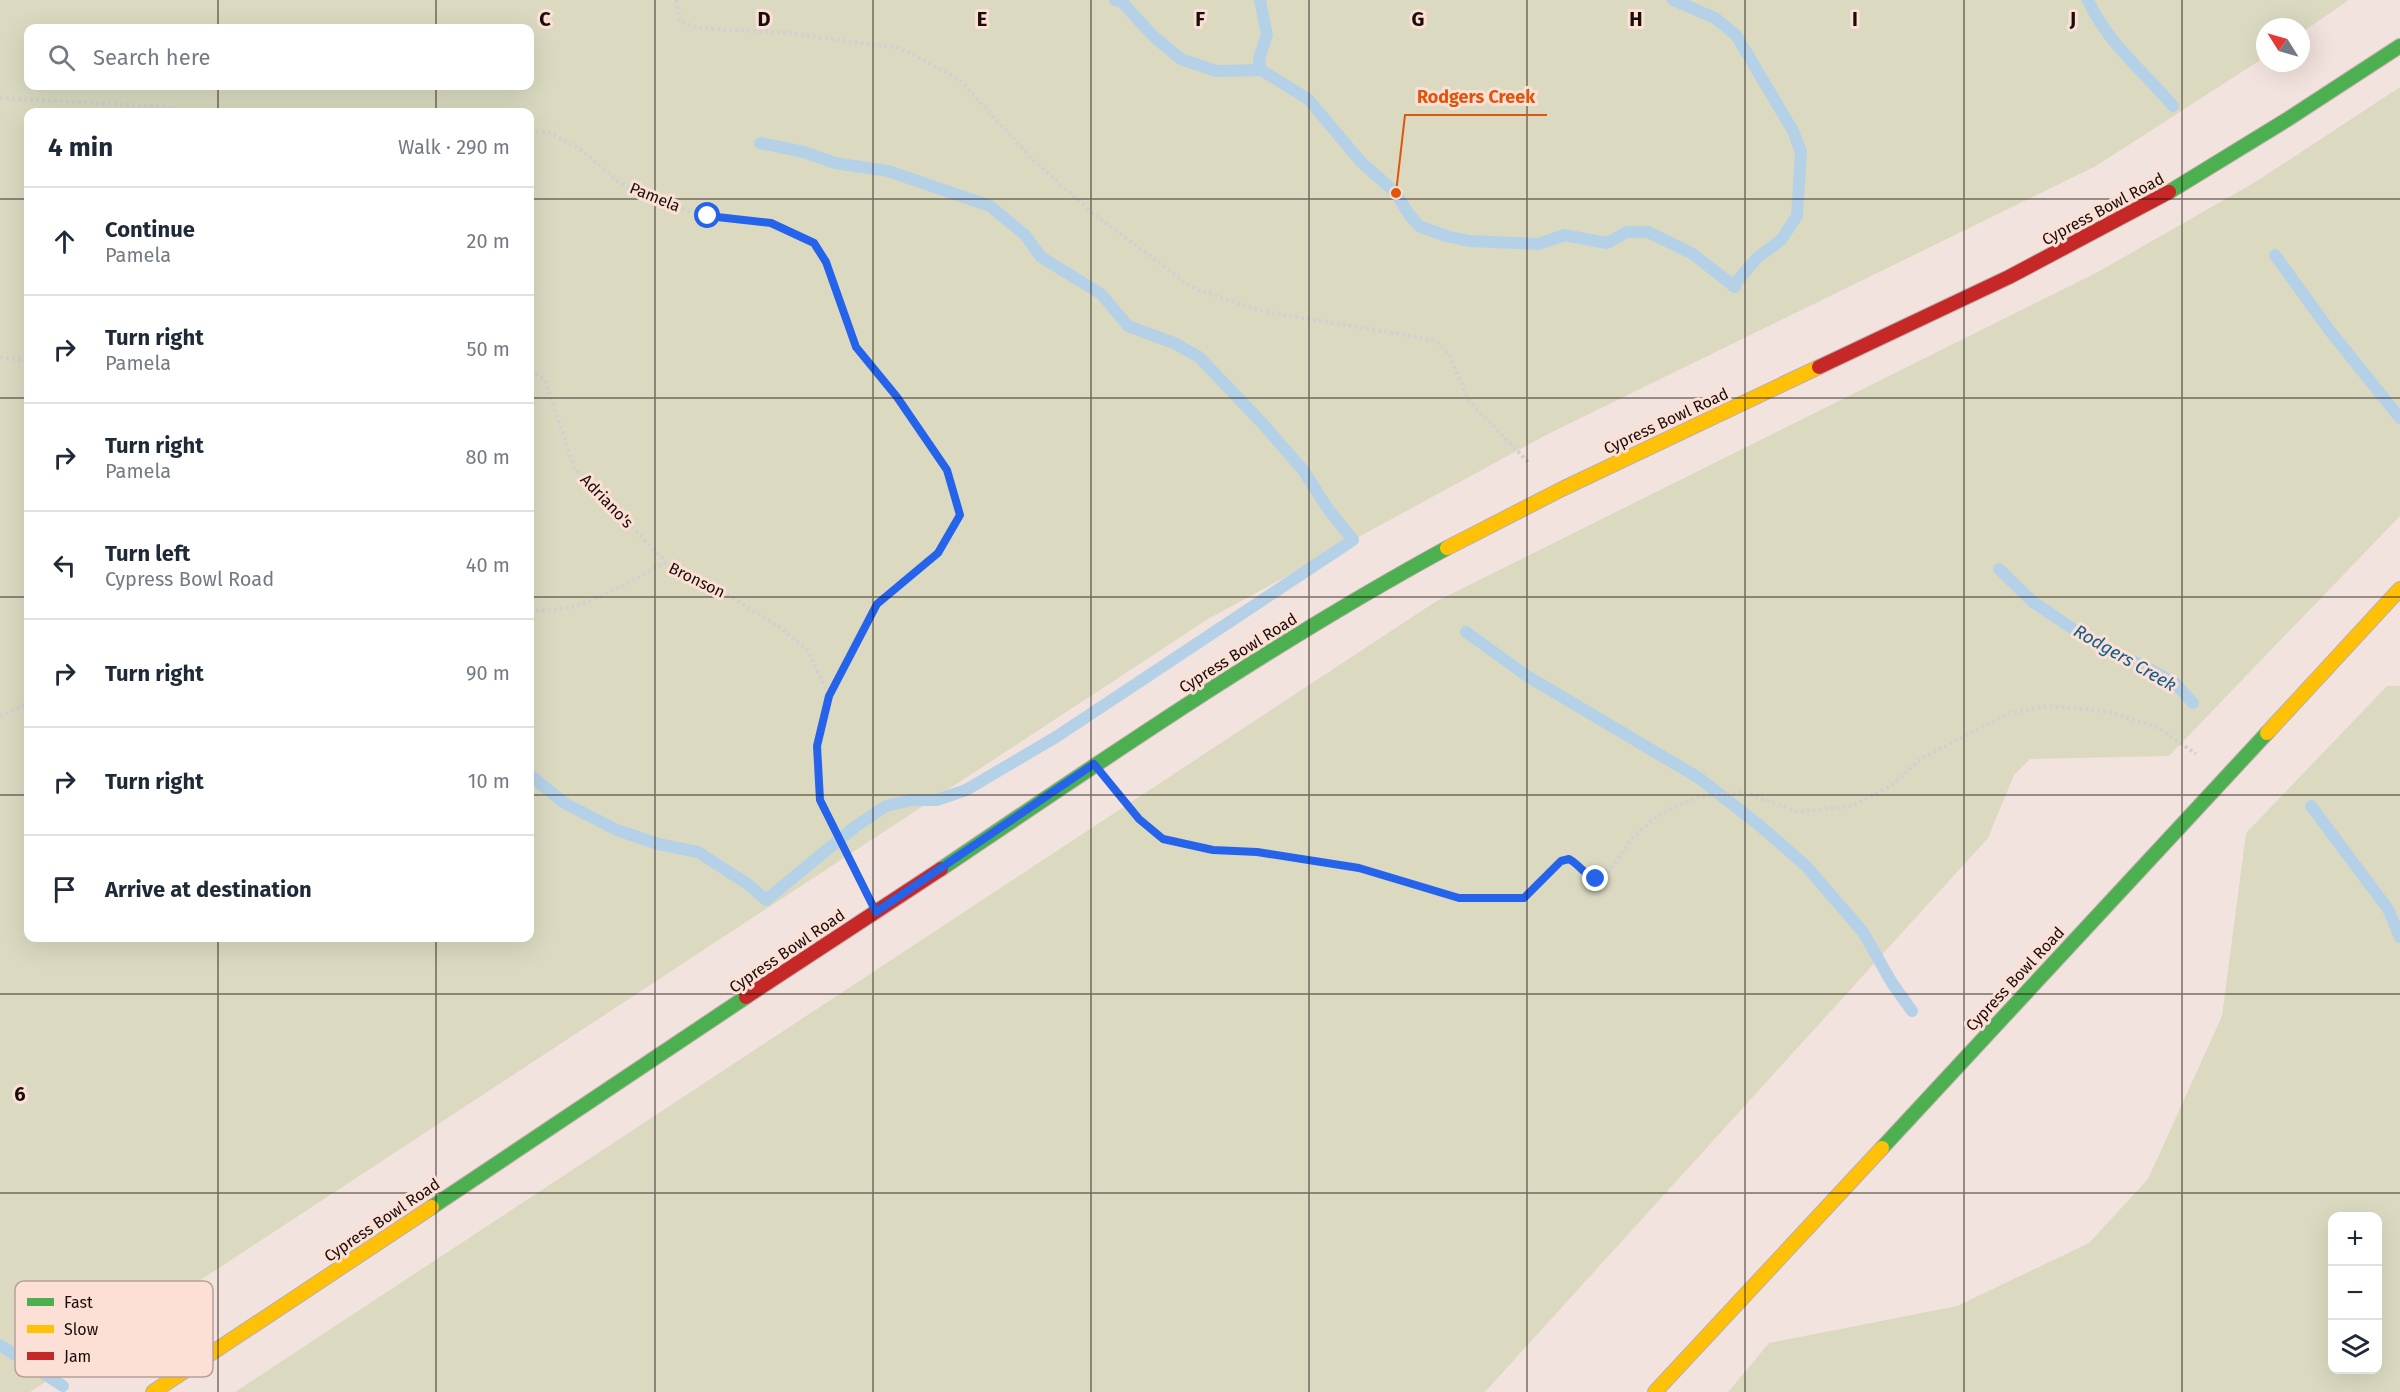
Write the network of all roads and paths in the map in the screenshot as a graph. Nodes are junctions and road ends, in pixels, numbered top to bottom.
1 (676, 0) edge
2 (2400, 46) edge
3 (0, 98) edge
4 (170, 108) edge
5 (534, 131) edge
6 (0, 357) edge
7 (24, 360) edge
8 (534, 373) edge
9 (1556, 491) junction
10 (666, 562) junction
11 (2400, 589) edge
12 (534, 610) edge
13 (829, 696) junction
14 (24, 706) edge
15 (0, 716) edge
16 (1094, 764) junction
17 (2227, 775) junction
18 (876, 912) junction
19 (213, 1352) edge
20 (176, 1377) edge
21 (153, 1392) edge
22 (1655, 1392) edge

1 - 9 path
2 - 9 street, Cypress Bowl Road
3 - 4 path
5 - 13 path, Pamela
6 - 7 path
8 - 10 path, Adriano's
9 - 16 street, Cypress Bowl Road
10 - 12 path, Bronson
10 - 13 path, Bronson
11 - 17 street, Cypress Bowl Road
13 - 18 path, Pamela
14 - 15 path
16 - 17 path
16 - 18 street, Cypress Bowl Road
17 - 22 street, Cypress Bowl Road
18 - 19 street, Cypress Bowl Road
20 - 21 street, Cypress Bowl Road

